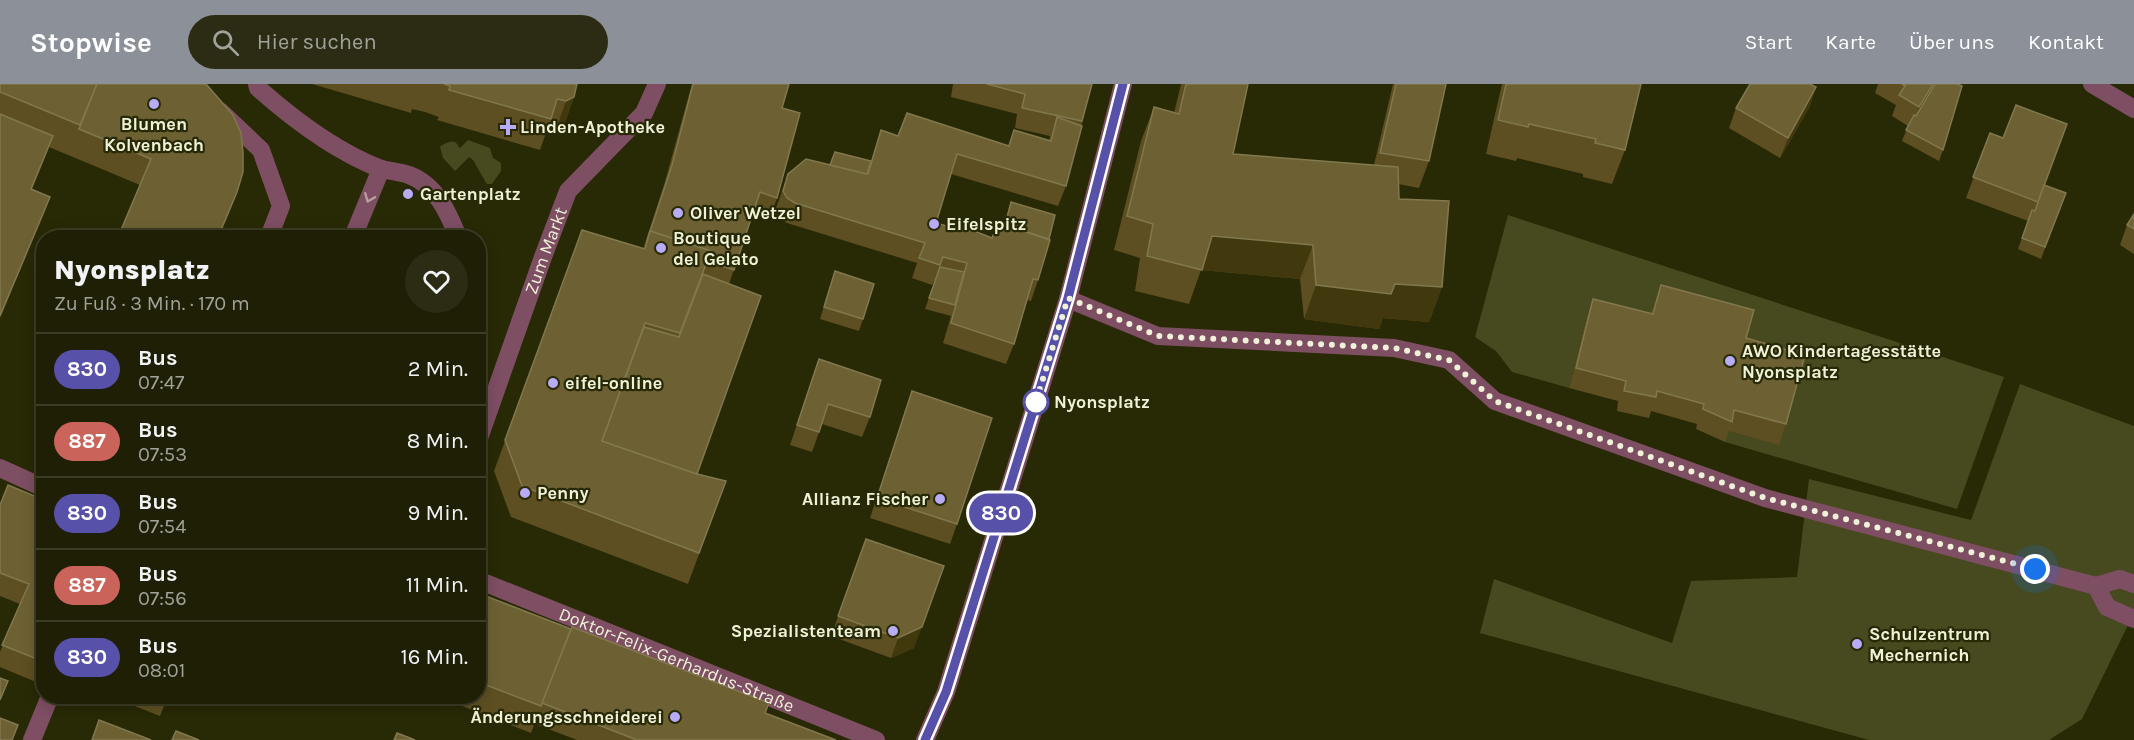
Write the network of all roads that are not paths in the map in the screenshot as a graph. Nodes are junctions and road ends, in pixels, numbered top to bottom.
1 (257, 84) edge
2 (657, 84) edge
3 (1123, 84) edge
4 (2092, 84) edge
5 (205, 96) edge
6 (2134, 109) edge
7 (381, 169) junction
8 (271, 230) edge
9 (356, 230) edge
10 (455, 230) edge
11 (1068, 298) junction
12 (486, 418) edge
13 (0, 468) edge
14 (36, 484) edge
15 (486, 583) edge
16 (2134, 584) edge
17 (2096, 586) junction
18 (2134, 619) edge
19 (47, 704) edge
20 (32, 740) edge
21 (876, 740) edge
22 (925, 740) edge

1 - 7 street
2 - 12 street, Zum Markt
3 - 11 street
4 - 6 street
5 - 8 street
7 -> 9 street
7 - 10 street
11 - 17 street
11 - 22 street
13 - 14 street
15 - 21 street, Doktor-Felix-Gerhardus-Straße
16 - 17 street
17 - 18 street
19 - 20 street

